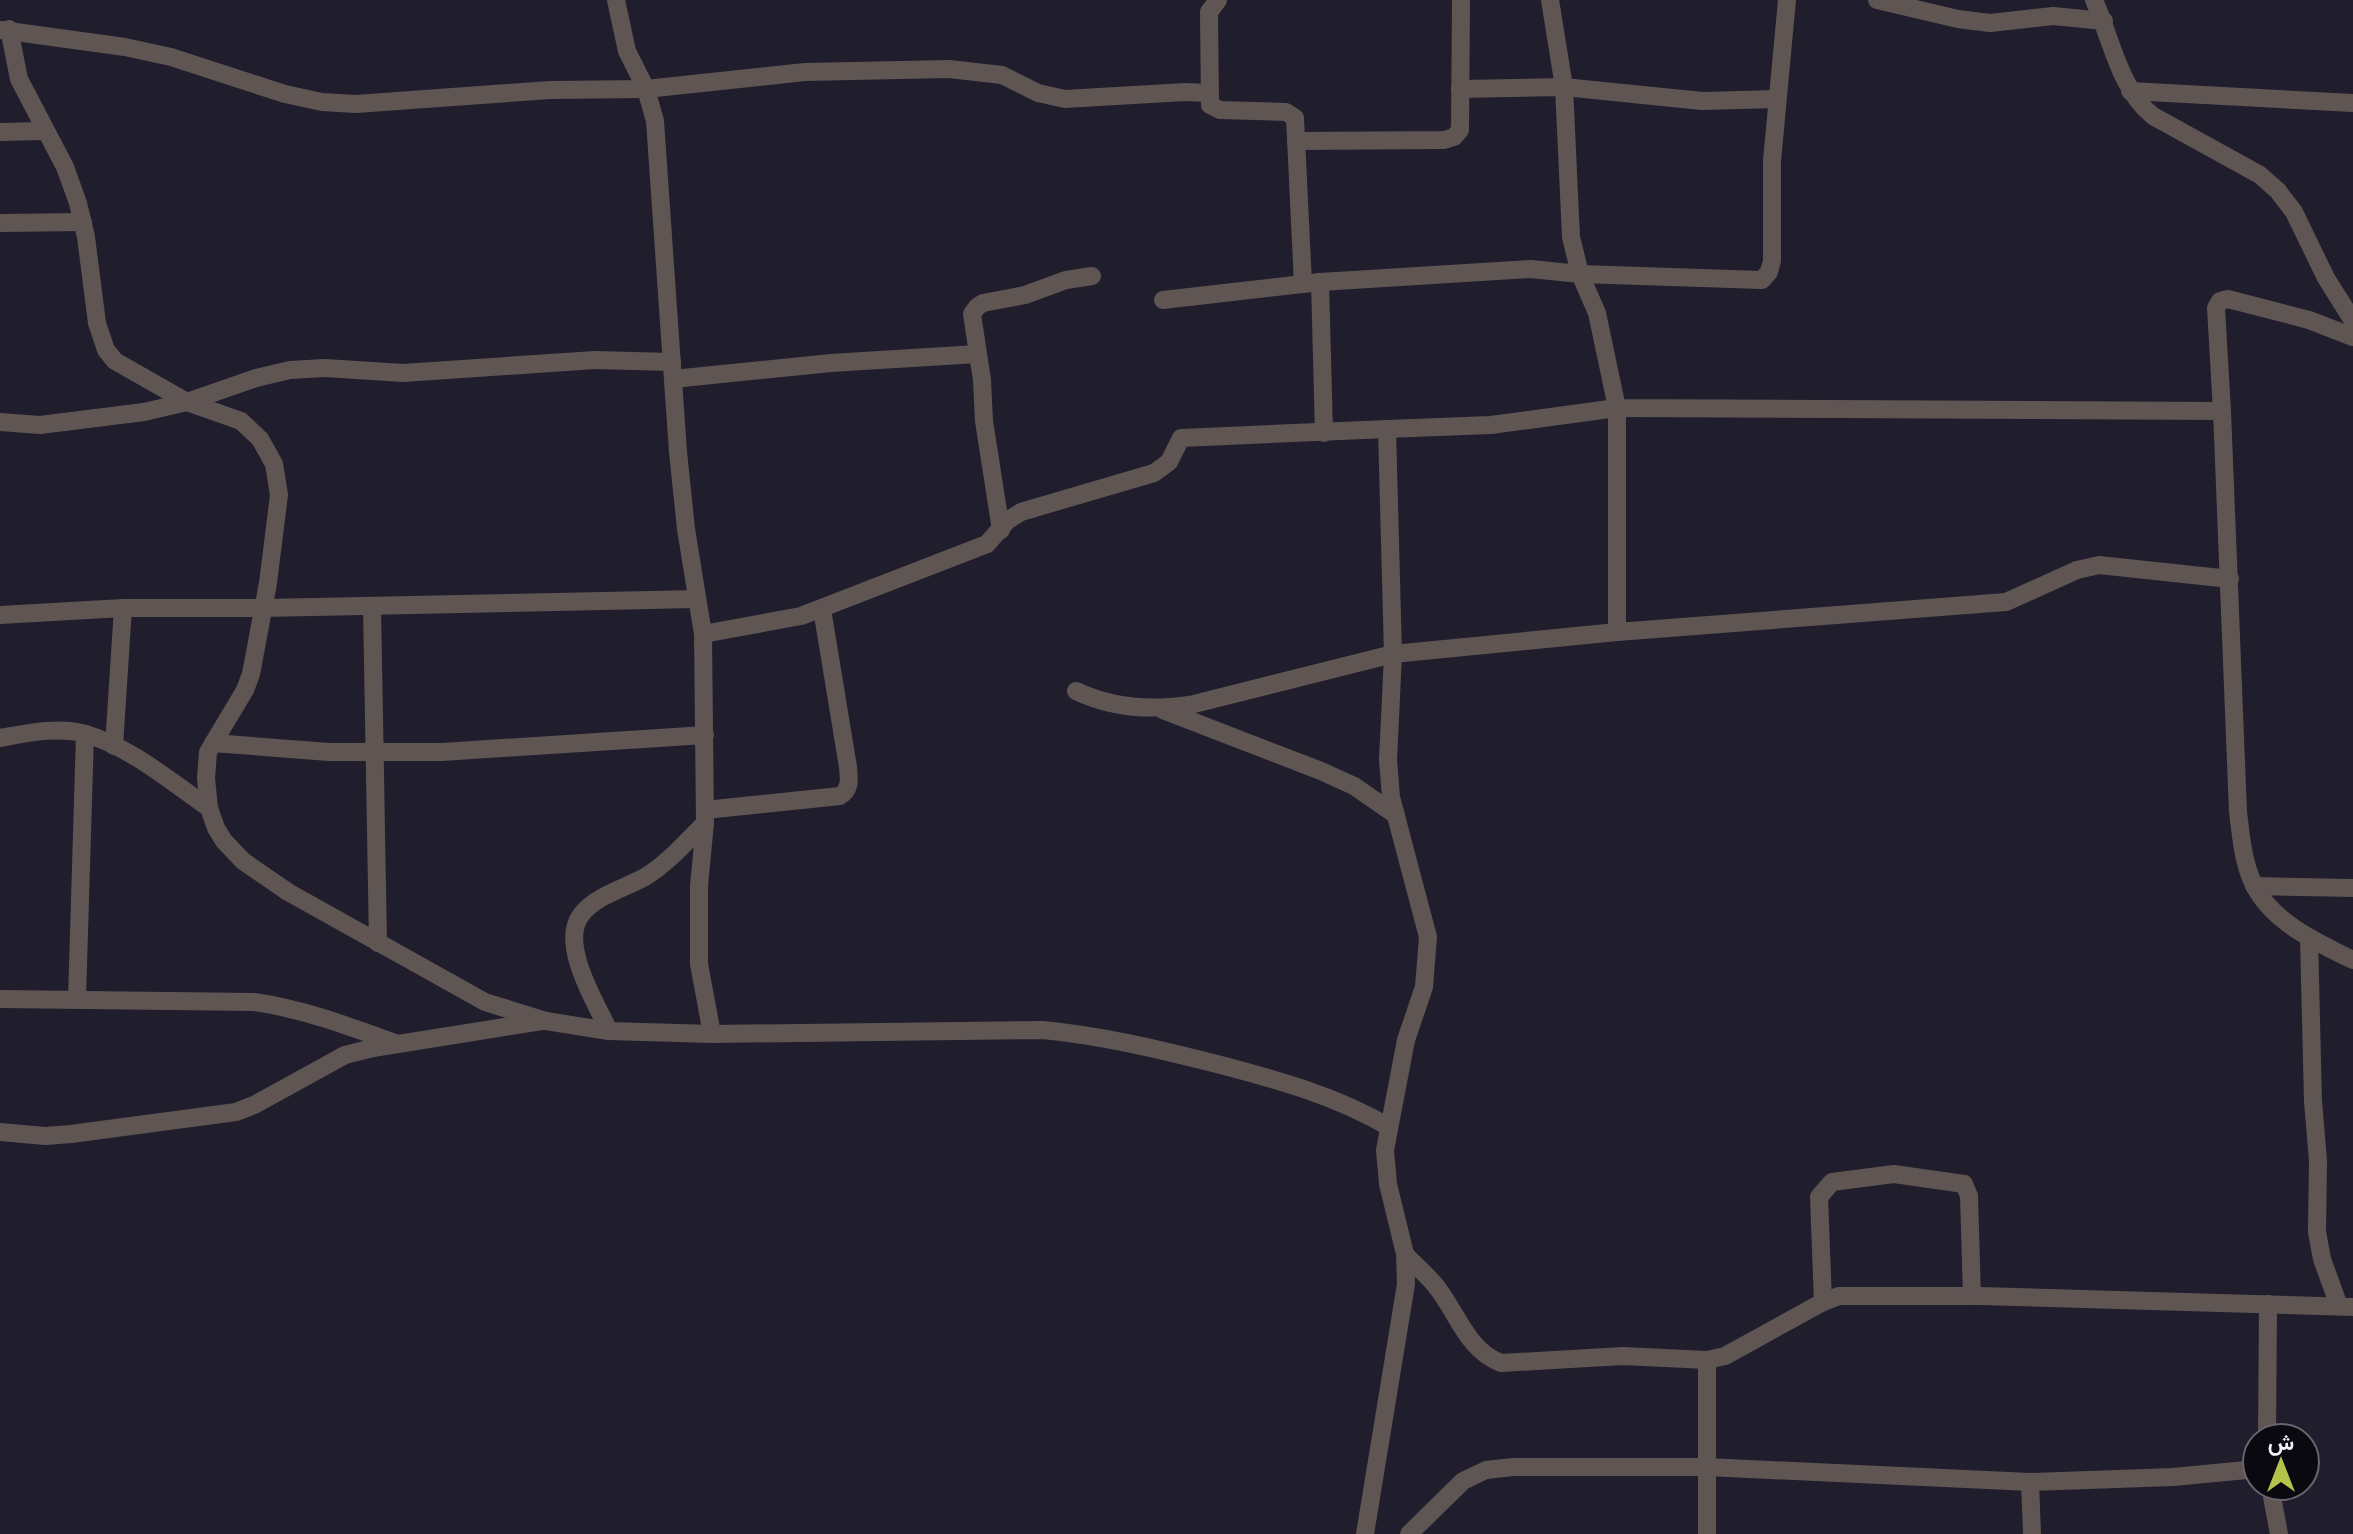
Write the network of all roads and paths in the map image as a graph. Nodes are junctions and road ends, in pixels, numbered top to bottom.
1 (616, 0) edge
2 (1218, 0) edge
3 (1461, 0) edge
4 (1550, 0) edge
5 (1787, 0) edge
6 (1877, 0) edge
7 (2094, 0) edge
8 (2104, 21) junction
9 (4, 30) edge
10 (1564, 87) junction
11 (646, 89) junction
12 (1460, 89) junction
13 (2130, 91) junction
14 (1210, 93) junction
15 (1777, 99) junction
16 (2353, 103) edge
17 (44, 131) junction
18 (0, 132) edge
19 (1296, 141) junction
20 (83, 222) junction
21 (0, 223) edge
22 (1580, 274) junction
23 (1092, 276) dead end
24 (1311, 283) junction
25 (1163, 300) dead end
26 (2353, 321) edge
27 (2353, 337) edge
28 (977, 354) junction
29 (672, 370) junction
30 (187, 402) junction
31 (1617, 408) junction
32 (2222, 411) junction
33 (0, 422) edge
34 (1387, 429) junction
35 (1324, 433) junction
36 (1001, 530) junction
37 (2230, 579) junction
38 (697, 599) junction
39 (372, 606) junction
40 (123, 608) junction
41 (263, 608) junction
42 (822, 609) junction
43 (0, 615) edge
44 (1617, 632) junction
45 (703, 634) junction
46 (1393, 654) junction
47 (1076, 691) dead end
48 (1161, 709) junction
49 (85, 734) junction
50 (705, 735) junction
51 (0, 738) edge
52 (213, 743) junction
53 (114, 746) junction
54 (375, 753) junction
55 (209, 808) junction
56 (1396, 815) junction
57 (705, 817) junction
58 (2254, 886) junction
59 (2353, 888) edge
60 (2309, 938) junction
61 (378, 943) junction
62 (2353, 960) edge
63 (0, 999) edge
64 (77, 999) junction
65 (546, 1021) junction
66 (609, 1031) junction
67 (712, 1034) junction
68 (398, 1044) junction
69 (1389, 1127) junction
70 (0, 1132) edge
71 (1405, 1254) junction
72 (1972, 1296) junction
73 (1823, 1302) junction
74 (2268, 1304) junction
75 (2346, 1307) edge
76 (1707, 1360) junction
77 (2267, 1422) edge
78 (1707, 1467) junction
79 (2241, 1471) edge
80 (2030, 1482) junction
81 (2273, 1502) edge
82 (1365, 1534) edge
83 (1409, 1534) edge
84 (1707, 1534) edge
85 (2032, 1534) edge
86 (2279, 1534) edge

1 - 11 street
2 - 14 street
3 - 12 street
4 - 10 street
5 - 15 street
6 - 8 street
7 - 8 street
8 - 13 street
9 - 11 street
9 - 17 street
10 - 12 street
10 - 15 street
10 - 22 street
11 - 14 street
11 - 29 street
12 - 19 street
13 - 16 street
13 - 26 street
14 - 19 street
15 - 22 street
17 - 18 street
17 - 20 street
19 - 24 street
20 - 21 street
20 - 30 street
22 - 24 street
22 - 31 street
23 - 28 street
24 - 25 street
24 - 35 street
27 - 32 street
28 - 29 street
28 - 36 street
29 - 30 street
29 - 38 street
30 - 33 street
30 - 41 street
31 - 32 street
31 - 34 street
31 - 44 street
32 - 37 street
34 - 35 street
34 - 46 street
35 - 36 street
36 - 42 street
37 - 44 street
37 - 58 street
38 - 39 street
38 - 45 street
39 - 41 street
39 - 54 street
40 - 41 street
40 - 43 street
40 - 53 street
41 - 52 street
42 - 45 street
42 - 57 street
44 - 46 street
45 - 50 street
46 - 48 street
46 - 56 street
47 - 48 street
48 - 56 street
49 - 51 street
49 - 53 street
49 - 64 street
50 - 54 street
50 - 57 street
52 - 54 street
52 - 55 street
53 - 55 street
54 - 61 street
55 - 61 street
56 - 69 street
57 - 66 street
57 - 67 street
58 - 59 street
58 - 60 street
60 - 62 street
60 - 75 street
61 - 65 street
63 - 64 street
64 - 68 street
65 - 66 street
65 - 68 street
66 - 67 street
67 - 69 street
68 - 70 street
69 - 71 street
71 - 76 street
71 - 82 street
72 - 73 street
72 - 73 street
72 - 74 street
73 - 76 street
74 - 75 street
74 - 77 street
76 - 78 street
78 - 80 street
78 - 83 street
78 - 84 street
79 - 80 street
80 - 85 street
81 - 86 street

